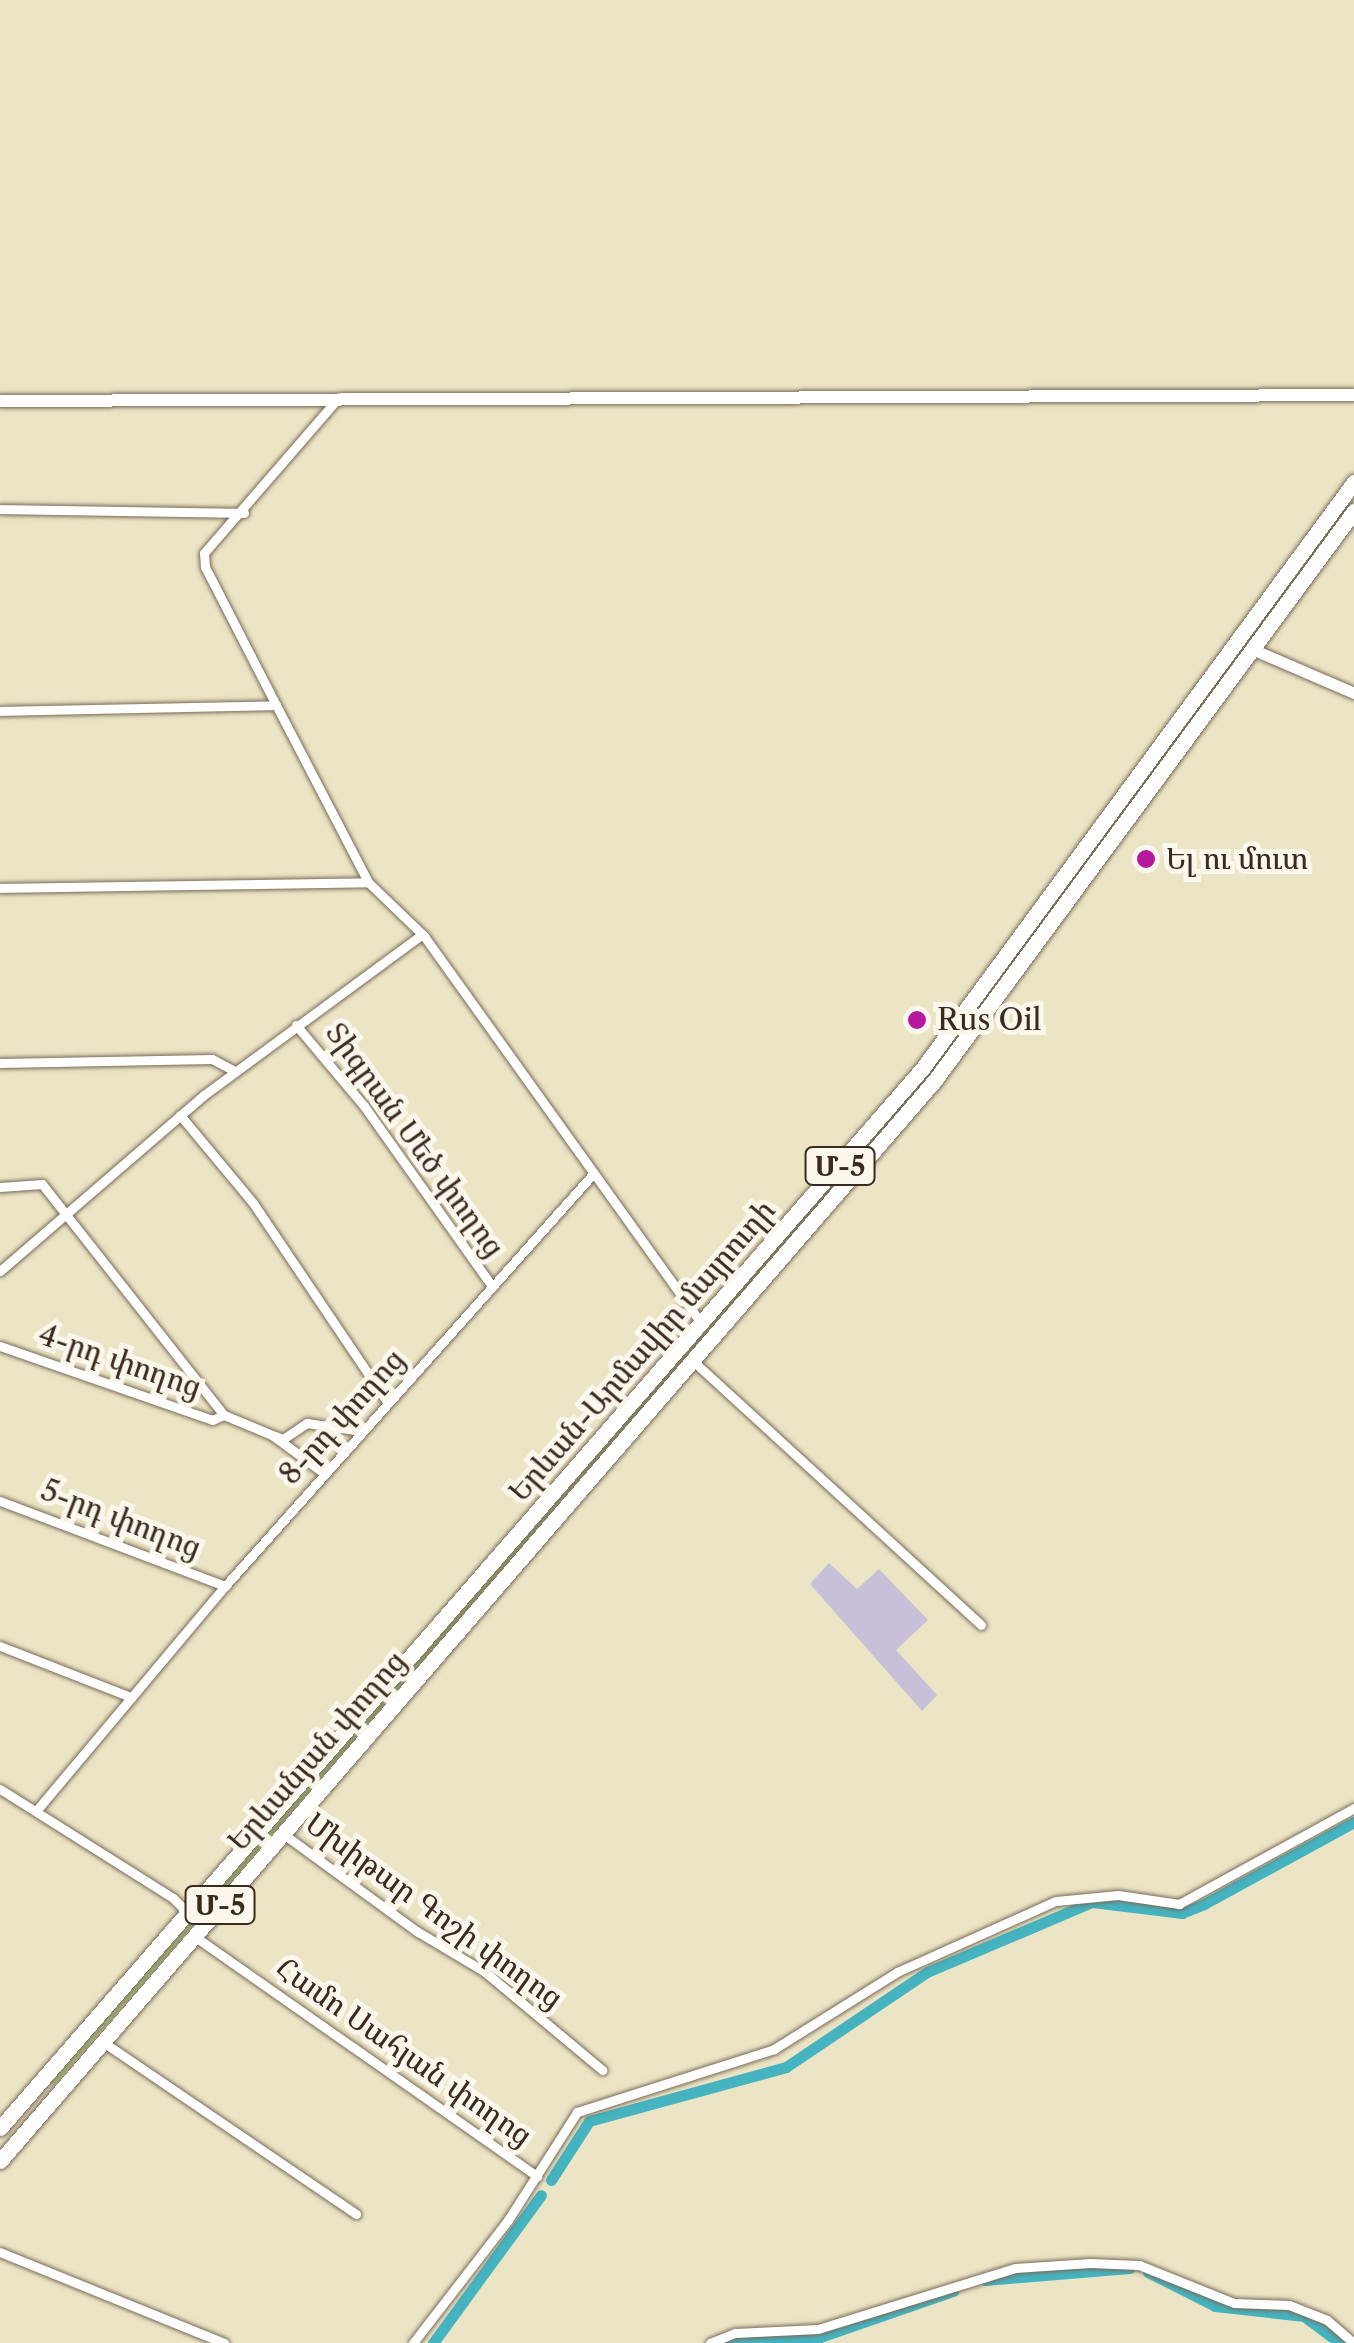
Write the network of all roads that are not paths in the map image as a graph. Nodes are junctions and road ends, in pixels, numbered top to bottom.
1 (1354, 395) edge
2 (340, 396) junction
3 (0, 401) edge
4 (1354, 482) edge
5 (0, 509) edge
6 (1354, 511) edge
7 (244, 514) junction
8 (1252, 649) junction
9 (1223, 675) junction
10 (1354, 693) edge
11 (276, 705) junction
12 (1198, 710) junction
13 (0, 711) edge
14 (368, 882) junction
15 (0, 888) edge
16 (423, 935) junction
17 (296, 1025) junction
18 (0, 1063) edge
19 (235, 1071) junction
20 (180, 1116) junction
21 (594, 1174) junction
22 (0, 1187) edge
23 (66, 1214) junction
24 (0, 1271) edge
25 (492, 1286) junction
26 (702, 1324) junction
27 (0, 1346) edge
28 (692, 1360) junction
29 (388, 1403) junction
30 (224, 1415) junction
31 (362, 1431) junction
32 (272, 1436) junction
33 (324, 1472) junction
34 (0, 1501) edge
35 (224, 1586) junction
36 (981, 1625) dead end
37 (435, 1644) junction
38 (0, 1646) edge
39 (131, 1697) junction
40 (0, 1789) edge
41 (1354, 1808) edge
42 (36, 1811) junction
43 (282, 1833) junction
44 (188, 1914) junction
45 (194, 1936) junction
46 (103, 2042) junction
47 (602, 2070) dead end
48 (14, 2112) junction
49 (30, 2127) junction
50 (0, 2128) edge
51 (0, 2160) edge
52 (537, 2176) junction
53 (356, 2214) dead end
54 (0, 2252) edge
55 (224, 2343) edge
56 (414, 2343) edge
57 (710, 2343) edge
58 (1353, 2343) edge

1 - 2 main road
2 - 3 main road
2 - 7 street
4 - 9 highway, Մ-5
5 - 7 street
6 - 8 highway, Մ-5
7 - 11 street
8 - 9 highway, Մ-5
8 - 10 street
9 - 12 highway, Երևան-Արմավիր մայրուղի / Մ-5
11 - 13 street
11 - 14 street
12 - 26 highway, Երևան-Արմավիր մայրուղի / Մ-5
12 - 28 highway, Երևան-Արմավիր մայրուղի / Մ-5
14 - 15 street
14 - 16 street
16 - 17 street, Տիգրան Մեծ փողոց
16 - 21 street
17 - 19 street, Տիգրան Մեծ փողոց
17 - 25 street, Տիգրան Մեծ փողոց
18 - 19 street
19 - 20 street, Տիգրան Մեծ փողոց
20 - 23 street, Տիգրան Մեծ փողոց
20 - 29 street
21 - 25 street, 8-րդ փողոց
21 - 26 street
22 - 23 street
23 - 24 street, Տիգրան Մեծ փողոց
23 - 30 street
25 - 29 street, 8-րդ փողոց
26 - 37 highway, Երևան-Արմավիր մայրուղի / Մ-5
27 - 30 street, 4-րդ փողոց
28 - 36 street
28 - 37 highway, Երևան-Արմավիր մայրուղի / Մ-5
29 - 31 street, 8-րդ փողոց
30 - 32 street
31 - 32 street
31 - 33 street, 8-րդ փողոց
32 - 33 street
33 - 35 street, 8-րդ փողոց
34 - 35 street, 5-րդ փողոց
35 - 39 street, 8-րդ փողոց
37 - 43 highway, Երևանյան փողոց / Մ-5
37 - 44 highway, Երևանյան փողոց / Մ-5
38 - 39 street
39 - 42 street, 8-րդ փողոց
40 - 42 street
41 - 52 street
42 - 44 street
43 - 45 highway, Երևանյան փողոց / Մ-5
43 - 47 street, Մխիթար Գոշի փողոց
44 - 48 highway, Երևանյան փողոց / Մ-5
45 - 46 highway, Երևանյան փողոց / Մ-5
45 - 52 street, Համո Սահյան փողոց
46 - 49 highway, Երևանյան փողոց / Մ-5
46 - 53 street
48 - 49 highway
48 - 50 highway, Երևանյան փողոց / Մ-5
49 - 51 highway, Երևանյան փողոց / Մ-5
52 - 56 street
54 - 55 street
57 - 58 street

